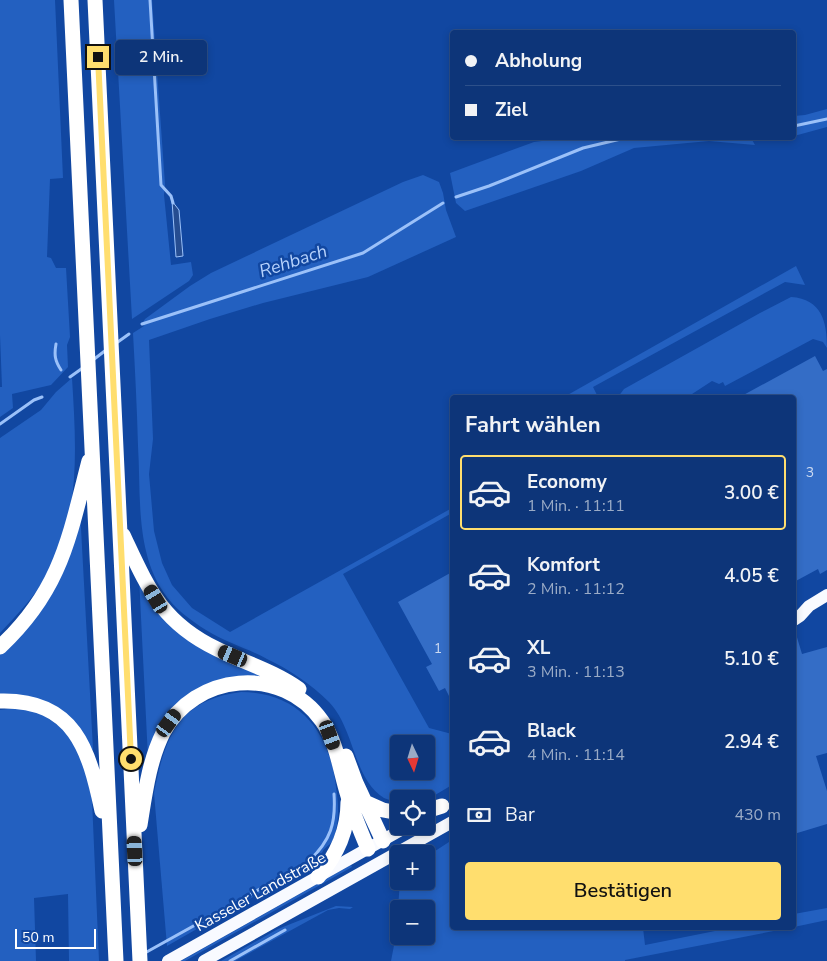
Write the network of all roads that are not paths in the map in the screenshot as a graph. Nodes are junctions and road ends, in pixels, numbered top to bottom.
1 (71, 0) edge
2 (96, 0) edge
3 (93, 445) junction
4 (120, 529) junction
5 (827, 595) edge
6 (809, 606) junction
7 (796, 608) edge
8 (796, 619) edge
9 (0, 647) edge
10 (0, 701) edge
11 (348, 798) junction
12 (365, 802) junction
13 (447, 803) edge
14 (435, 808) edge
15 (435, 810) edge
16 (390, 811) edge
17 (450, 823) edge
18 (393, 835) edge
19 (383, 841) junction
20 (411, 845) edge
21 (368, 849) junction
22 (135, 851) junction
23 (390, 857) joint
24 (111, 860) junction
25 (374, 866) junction
26 (318, 877) junction
27 (116, 961) edge
28 (140, 961) edge
29 (168, 961) edge
30 (204, 961) edge

1 - 3 highway
2 - 4 highway
3 - 9 highway
3 - 24 highway
4 - 12 highway
4 - 22 highway
5 - 6 main road
6 - 7 main road
6 - 8 main road
10 - 24 highway
11 - 21 highway
11 - 22 highway
11 - 26 highway
12 - 16 highway
12 - 19 highway
13 - 14 highway
13 - 15 main road
17 - 20 main road, Kasseler Landstraße
18 - 19 main road, Kasseler Landstraße
19 - 21 main road, Kasseler Landstraße
19 - 23 main road
21 - 25 main road
21 - 26 main road, Kasseler Landstraße
22 - 28 highway
23 - 25 main road, Kasseler Landstraße
24 - 27 highway
25 - 30 main road, Kasseler Landstraße
26 - 29 main road, Kasseler Landstraße

